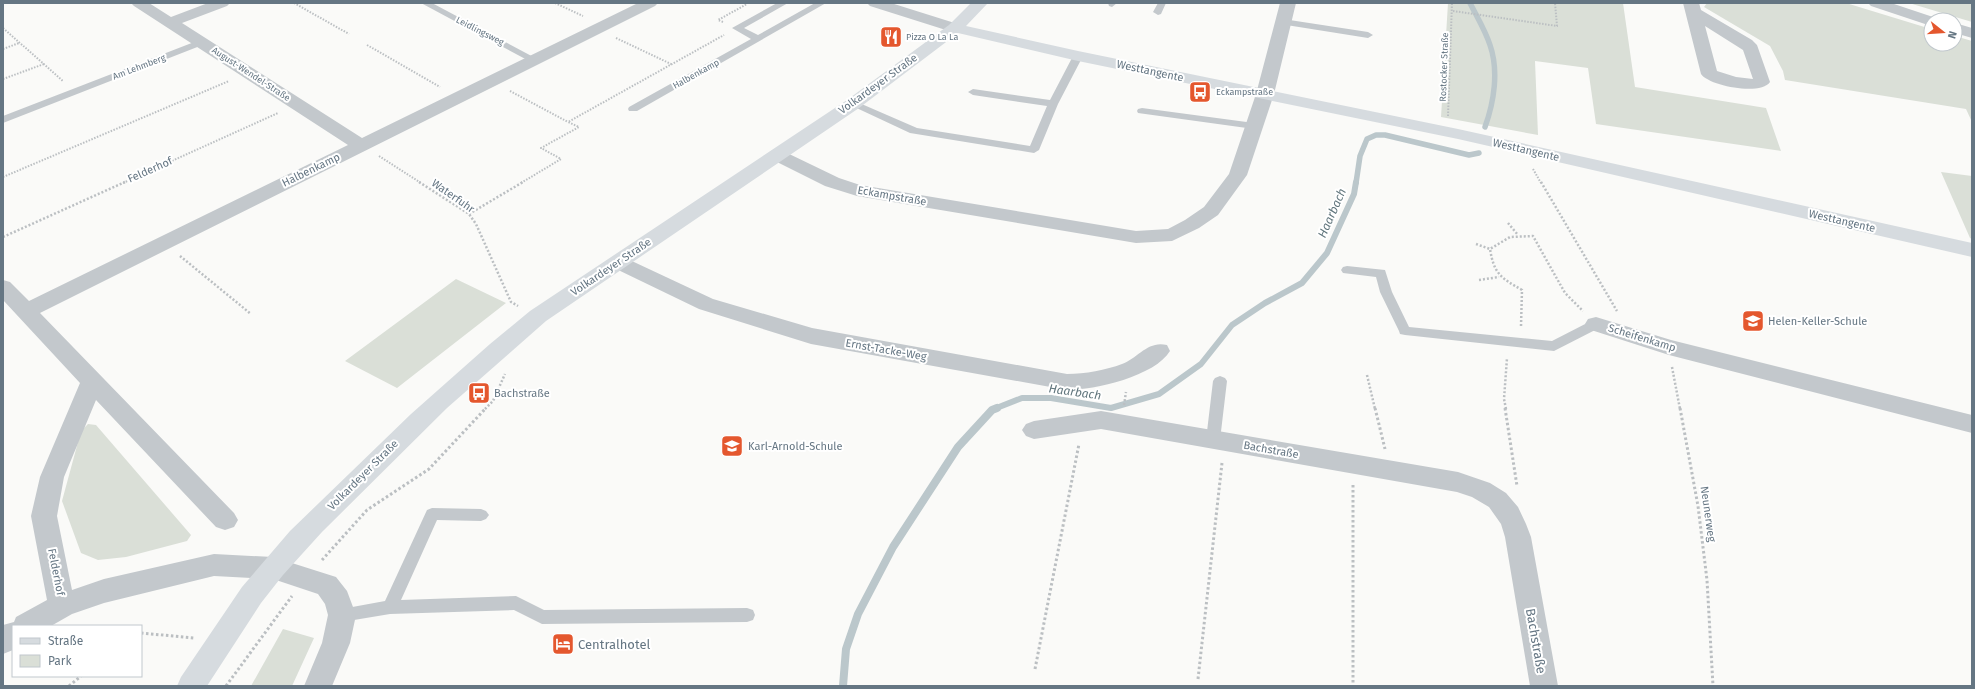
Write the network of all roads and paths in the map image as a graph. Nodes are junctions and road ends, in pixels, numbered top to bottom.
1 (139, 3) edge
2 (222, 3) edge
3 (294, 3) edge
4 (425, 3) edge
5 (556, 3) edge
6 (650, 3) edge
7 (749, 3) edge
8 (784, 3) edge
9 (822, 3) edge
10 (875, 3) edge
11 (980, 3) edge
12 (1288, 3) edge
13 (1452, 3) edge
14 (1555, 3) edge
15 (1876, 3) edge
16 (1692, 8) edge
17 (1453, 11) junction
18 (1923, 18) edge
19 (171, 22) junction
20 (1283, 22) junction
21 (3, 28) edge
22 (600, 28) junction
23 (737, 28) junction
24 (955, 28) junction
25 (349, 34) dead end
26 (1368, 35) dead end
27 (759, 39) junction
28 (202, 42) junction
29 (20, 43) junction
30 (366, 45) dead end
31 (3, 49) edge
32 (1078, 56) junction
33 (534, 60) junction
34 (44, 64) junction
35 (671, 64) junction
36 (249, 72) junction
37 (3, 79) edge
38 (492, 81) junction
39 (76, 91) junction
40 (973, 92) dead end
41 (1265, 94) junction
42 (458, 98) junction
43 (298, 104) junction
44 (853, 104) junction
45 (1053, 104) junction
46 (633, 109) dead end
47 (1142, 111) dead end
48 (3, 120) edge
49 (568, 122) junction
50 (1254, 126) junction
51 (1448, 132) junction
52 (362, 145) junction
53 (1521, 149) junction
54 (776, 154) junction
55 (3, 177) edge
56 (469, 214) junction
57 (1508, 223) dead end
58 (1518, 235) junction
59 (3, 237) edge
60 (165, 242) junction
61 (1476, 244) dead end
62 (1490, 249) junction
63 (1972, 250) edge
64 (619, 262) junction
65 (1347, 270) dead end
66 (1499, 277) junction
67 (1479, 280) dead end
68 (3, 287) edge
69 (26, 311) junction
70 (251, 314) dead end
71 (538, 316) junction
72 (1606, 327) junction
73 (1514, 342) junction
74 (1669, 347) junction
75 (1159, 351) dead end
76 (506, 373) dead end
77 (1367, 375) dead end
78 (92, 381) junction
79 (1220, 382) dead end
80 (1083, 423) junction
81 (1972, 424) edge
82 (1034, 430) dead end
83 (1219, 441) junction
84 (1353, 464) junction
85 (1390, 470) junction
86 (1504, 504) junction
87 (481, 515) dead end
88 (225, 520) dead end
89 (273, 568) junction
90 (305, 578) junction
91 (62, 606) junction
92 (390, 607) junction
93 (342, 615) junction
94 (747, 615) dead end
95 (28, 625) edge
96 (142, 633) edge
97 (12, 635) edge
98 (3, 640) edge
99 (220, 641) junction
100 (1035, 669) dead end
101 (80, 677) edge
102 (1198, 679) dead end
103 (68, 686) edge
104 (191, 686) edge
105 (226, 686) edge
106 (318, 686) edge
107 (1353, 686) edge
108 (1544, 686) edge
109 (1713, 686) edge

1 - 19 street, August-Wendel-Straße
2 - 19 street
3 - 25 path
4 - 33 lane, Leidlingsweg
5 - 22 path, Halbenkamp
6 - 22 street, Halbenkamp
7 - 23 path
8 - 23 lane
9 - 27 lane, Halbenkamp
10 - 24 street
11 - 24 main road, Volkardeyer Straße
12 - 20 street, Eckampstraße
13 - 17 path, Rostocker Straße
14 - 17 path
15 - 18 street
16 - 16 street
17 - 51 path, Rostocker Straße
19 - 28 street, August-Wendel-Straße
20 - 26 lane
20 - 41 street, Eckampstraße
21 - 29 path
22 - 33 street, Halbenkamp
22 - 35 path, Halbenkamp
23 - 27 lane
23 - 35 path, Halbenkamp
24 - 32 main road, Westtangente
24 - 44 main road, Volkardeyer Straße
27 - 46 lane, Halbenkamp
28 - 36 street, August-Wendel-Straße
28 - 39 lane, Am Lehmberg
29 - 31 path
29 - 34 path
30 - 42 path
32 - 41 main road, Westtangente
32 - 45 lane
33 - 38 street, Halbenkamp
34 - 37 path
34 - 39 path
35 - 49 path, Halbenkamp
36 - 43 street, August-Wendel-Straße
36 - 55 path
38 - 42 street, Halbenkamp
38 - 49 path
39 - 48 lane, Am Lehmberg
40 - 45 lane
41 - 50 street, Eckampstraße
41 - 51 main road, Westtangente
42 - 52 street, Halbenkamp
43 - 52 street, August-Wendel-Straße
43 - 59 path, Felderhof
44 - 45 lane
44 - 54 main road, Volkardeyer Straße
47 - 50 lane
49 - 56 path
50 - 54 street, Eckampstraße
51 - 53 main road, Westtangente
52 - 56 path, Waterfuhr
52 - 60 street, Halbenkamp
53 - 63 main road, Westtangente
53 - 72 path
54 - 64 main road, Volkardeyer Straße
56 - 71 path, Waterfuhr
57 - 58 path
58 - 62 path
58 - 72 path
60 - 69 street, Halbenkamp
60 - 70 path
61 - 62 path
62 - 66 path
64 - 71 main road, Volkardeyer Straße
64 - 75 street, Ernst-Tacke-Weg
65 - 73 lane, Scheifenkamp
66 - 67 path
66 - 73 path
68 - 69 street
69 - 78 street
71 - 89 main road, Volkardeyer Straße
72 - 73 lane, Scheifenkamp
72 - 74 street, Scheifenkamp
73 - 86 path
74 - 81 street, Scheifenkamp
74 - 109 path, Neunerweg
76 - 90 path
77 - 85 path
78 - 88 street
78 - 91 street, Felderhof
79 - 83 lane
80 - 82 street, Bachstraße
80 - 83 street, Bachstraße
80 - 100 path
83 - 84 street, Bachstraße
83 - 102 path
84 - 85 street, Bachstraße
84 - 107 path
85 - 86 street, Bachstraße
86 - 108 street, Bachstraße
87 - 92 lane
89 - 90 street
89 - 91 street, Felderhof
89 - 99 main road, Volkardeyer Straße
90 - 93 street
90 - 105 path
91 - 95 street
92 - 93 lane
92 - 94 lane
93 - 106 street
96 - 99 path
97 - 98 street
99 - 104 main road, Volkardeyer Straße
101 - 103 path

